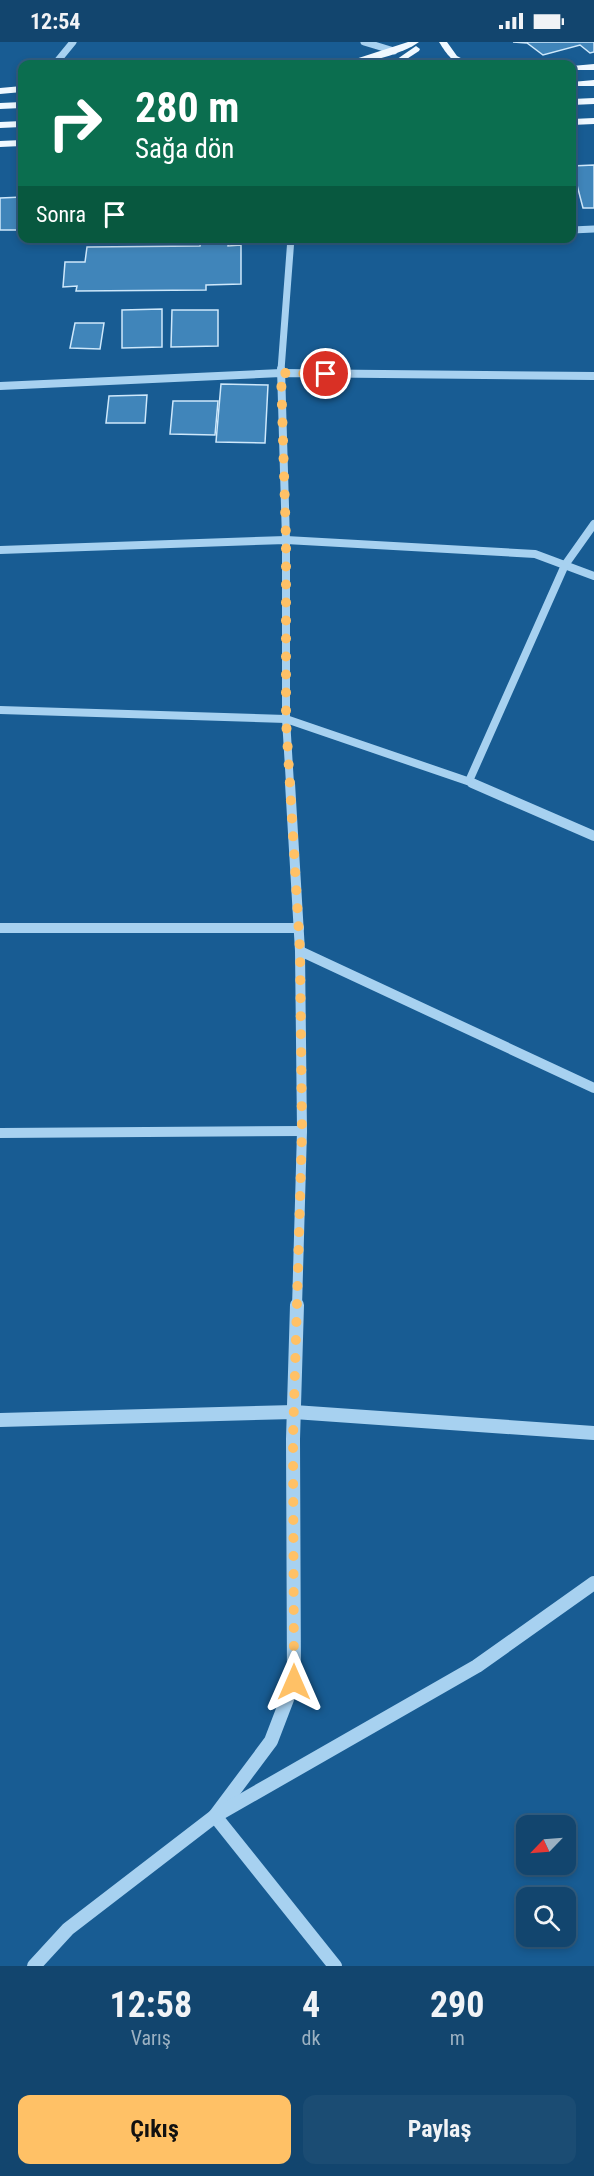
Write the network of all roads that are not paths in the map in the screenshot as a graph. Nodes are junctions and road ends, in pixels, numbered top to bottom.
1 (73, 42) edge
2 (364, 42) edge
3 (415, 42) edge
4 (425, 42) edge
5 (443, 42) edge
6 (394, 51) junction
7 (58, 60) edge
8 (359, 60) edge
9 (400, 60) edge
10 (459, 60) edge
11 (576, 68) edge
12 (594, 68) edge
13 (594, 83) edge
14 (576, 84) edge
15 (18, 89) edge
16 (0, 90) edge
17 (594, 101) edge
18 (576, 102) edge
19 (18, 105) edge
20 (0, 106) edge
21 (594, 121) edge
22 (576, 122) edge
23 (0, 124) edge
24 (18, 124) edge
25 (18, 143) edge
26 (0, 144) edge
27 (594, 229) edge
28 (576, 230) edge
29 (291, 243) edge
30 (281, 373) junction
31 (594, 376) edge
32 (0, 386) edge
33 (594, 524) edge
34 (286, 540) junction
35 (0, 550) edge
36 (565, 565) junction
37 (594, 576) edge
38 (0, 710) edge
39 (286, 720) junction
40 (470, 781) junction
41 (594, 836) edge
42 (0, 928) edge
43 (299, 928) junction
44 (300, 951) junction
45 (594, 1088) edge
46 (302, 1131) junction
47 (0, 1133) edge
48 (294, 1412) junction
49 (0, 1420) edge
50 (594, 1433) edge
51 (592, 1588) edge
52 (215, 1816) junction
53 (34, 1966) edge
54 (335, 1966) edge

1 - 7 street
2 - 6 street
3 - 6 main road
4 - 9 main road
5 - 10 main road
6 - 8 main road
11 - 12 main road
13 - 14 main road
15 - 16 main road
17 - 18 main road
19 - 20 main road
21 - 22 main road
23 - 24 main road
25 - 26 main road
27 - 28 street
29 - 30 street
30 - 31 street
30 - 32 street
30 - 34 street
33 - 36 street
34 - 35 street
34 - 36 street
34 - 39 street
36 - 37 street
36 - 40 street
38 - 39 street
39 - 40 street
39 - 43 street
40 - 41 street
42 - 43 street
43 - 44 street
44 - 45 street
44 - 46 street
46 - 47 street
46 - 48 street
48 - 49 street
48 - 50 street
48 - 52 street
51 - 52 street
52 - 53 street
52 - 54 street

